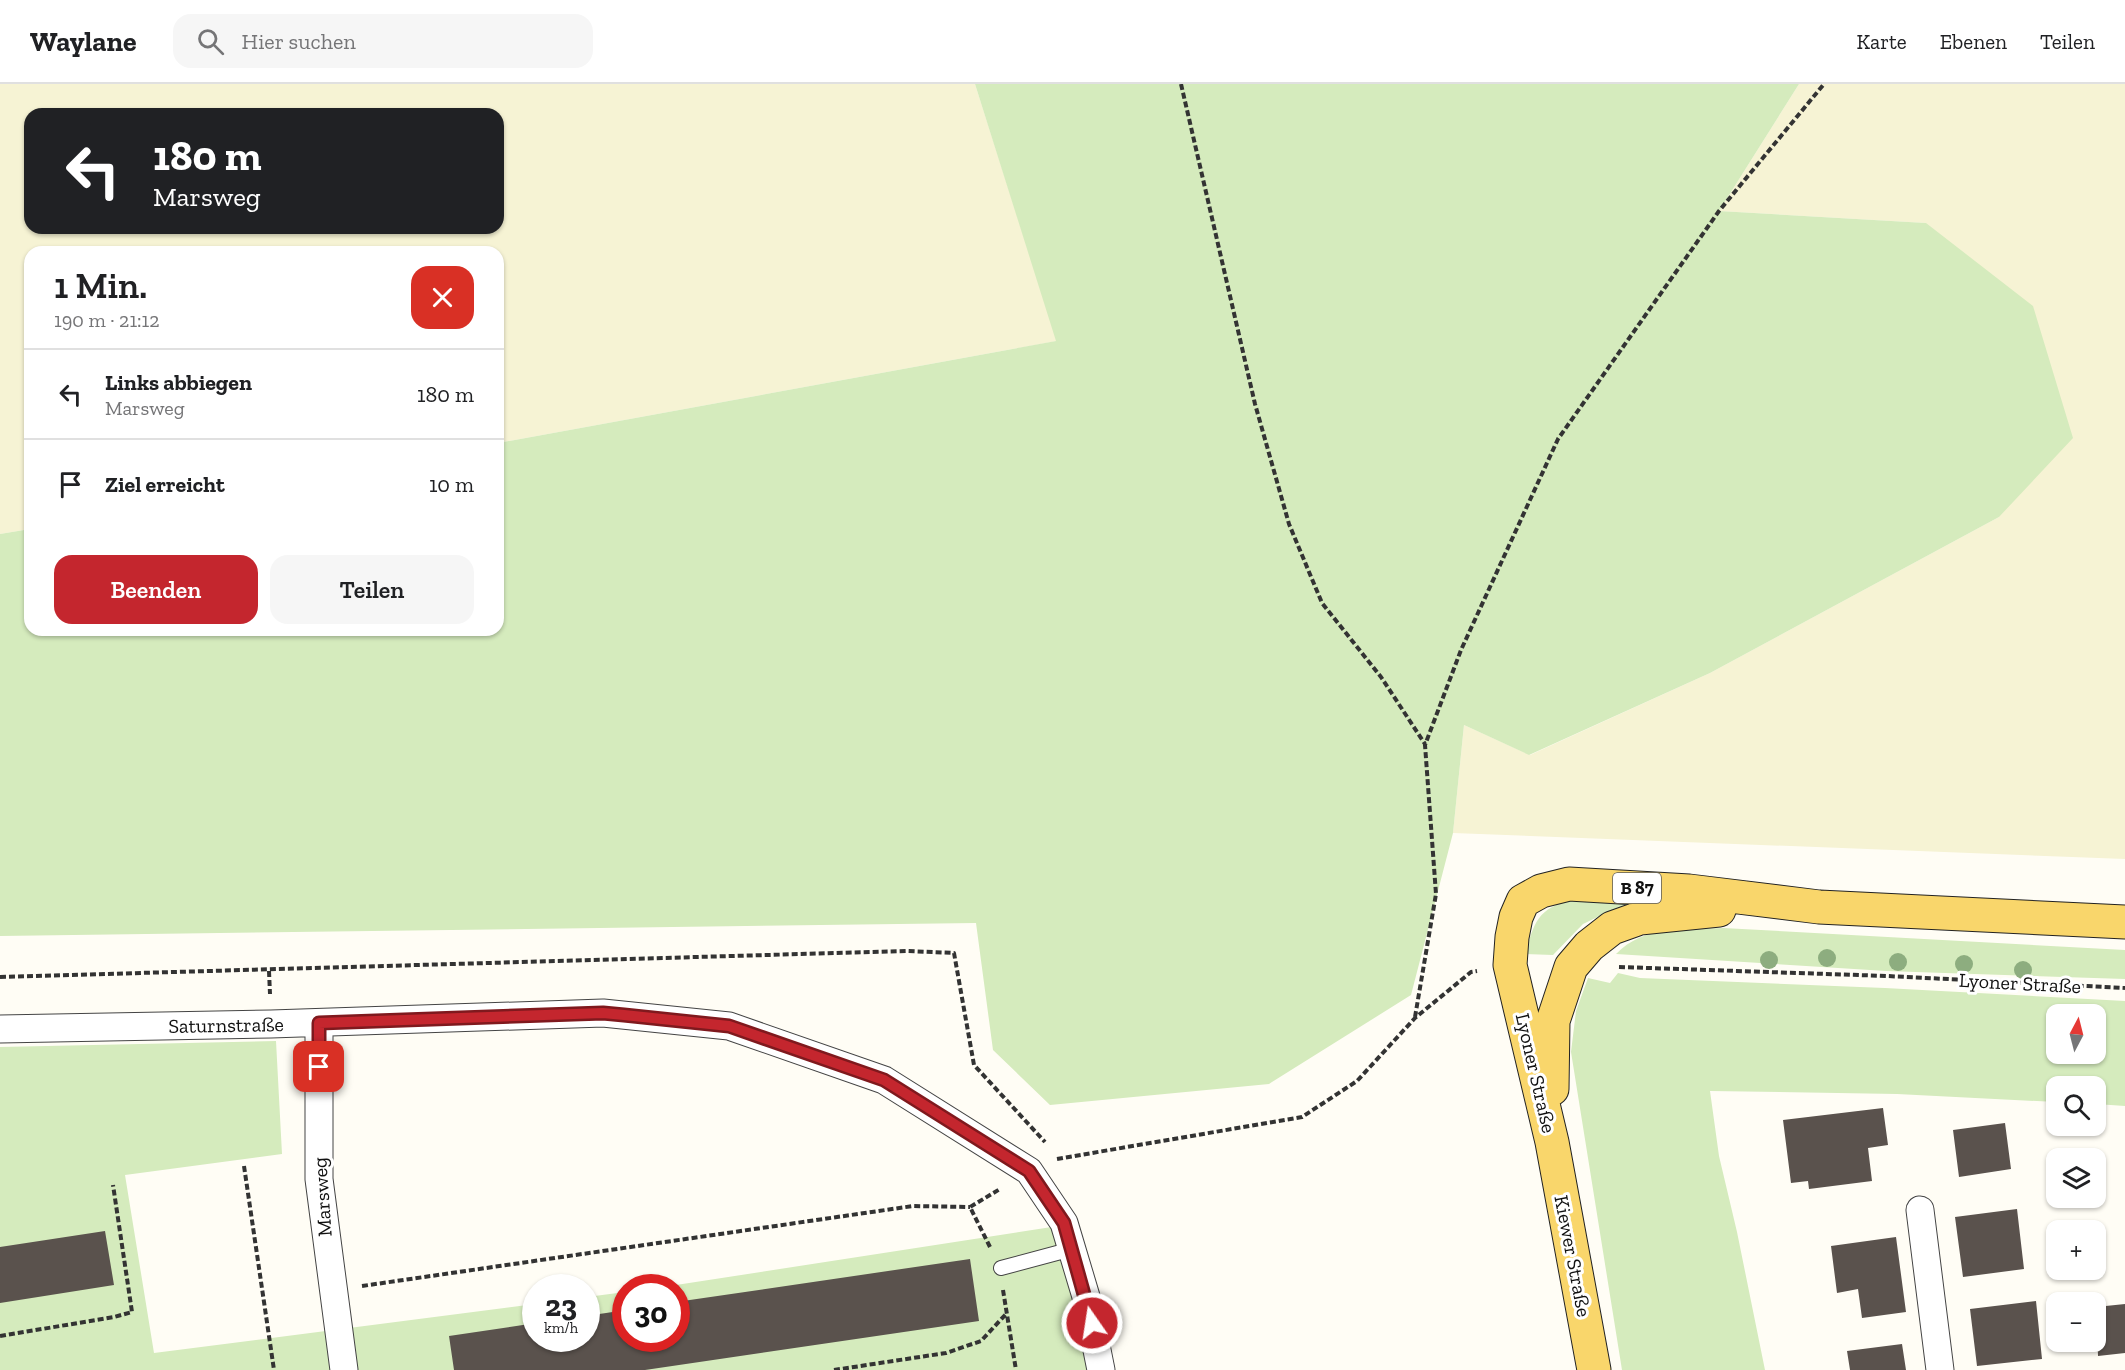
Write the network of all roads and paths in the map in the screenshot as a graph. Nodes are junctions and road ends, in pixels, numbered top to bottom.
1 (1181, 84) edge
2 (1824, 84) edge
3 (1425, 745) junction
4 (1820, 907) junction
5 (2125, 922) edge
6 (1510, 965) junction
7 (1626, 967) dead end
8 (2125, 988) edge
9 (1415, 1018) junction
10 (319, 1023) junction
11 (0, 1029) edge
12 (1552, 1142) junction
13 (244, 1166) dead end
14 (1029, 1171) junction
15 (112, 1185) dead end
16 (970, 1207) dead end
17 (1920, 1210) dead end
18 (1072, 1249) junction
19 (1000, 1268) dead end
20 (332, 1290) junction
21 (1006, 1314) dead end
22 (0, 1336) edge
23 (274, 1370) edge
24 (344, 1370) edge
25 (834, 1370) edge
26 (1101, 1370) edge
27 (1594, 1370) edge
28 (1940, 1370) edge

1 - 3 path
2 - 3 path
3 - 9 path
4 - 5 main road, Lyoner Straße / B 87
4 - 6 main road, Lyoner Straße / B 87
4 - 12 main road, Lyoner Straße / B 87
6 - 9 path
6 - 12 main road, Lyoner Straße / B 87
7 - 8 path, Lyoner Straße
9 - 14 path
10 - 11 street, Saturnstraße
10 - 14 street, Saturnstraße
10 - 20 street, Marsweg
12 - 27 main road, Kiewer Straße / B 87
13 - 23 path
14 - 18 street, Saturnstraße
15 - 22 path
16 - 20 path
17 - 28 street
18 - 19 lane
18 - 26 street, Saturnstraße
20 - 24 street, Marsweg
21 - 25 path

